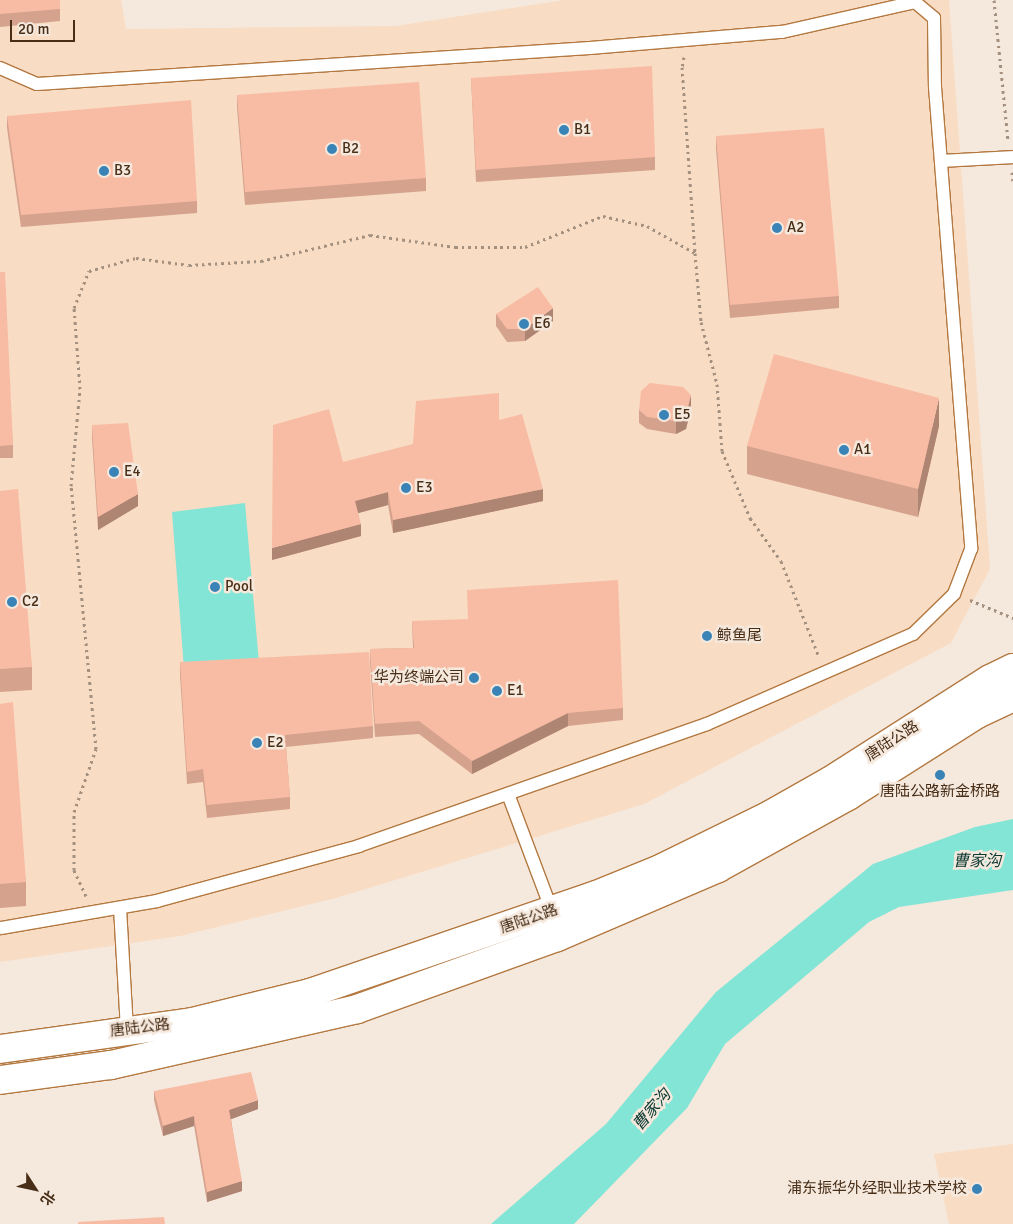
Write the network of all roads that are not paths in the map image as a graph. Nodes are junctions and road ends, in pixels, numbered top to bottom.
1 (0, 68) edge
2 (1012, 157) edge
3 (942, 161) junction
4 (1013, 668) edge
5 (1013, 697) edge
6 (508, 794) junction
7 (120, 908) junction
8 (552, 912) junction
9 (0, 928) edge
10 (127, 1028) junction
11 (0, 1048) edge
12 (0, 1080) edge

1 - 3 lane
2 - 3 lane
3 - 6 lane
4 - 8 main road, 唐陆公路
5 - 12 main road, 唐陆公路
6 - 7 lane
6 - 8 lane
7 - 9 lane
7 - 10 lane
8 - 10 main road, 唐陆公路
10 - 11 main road, 唐陆公路

